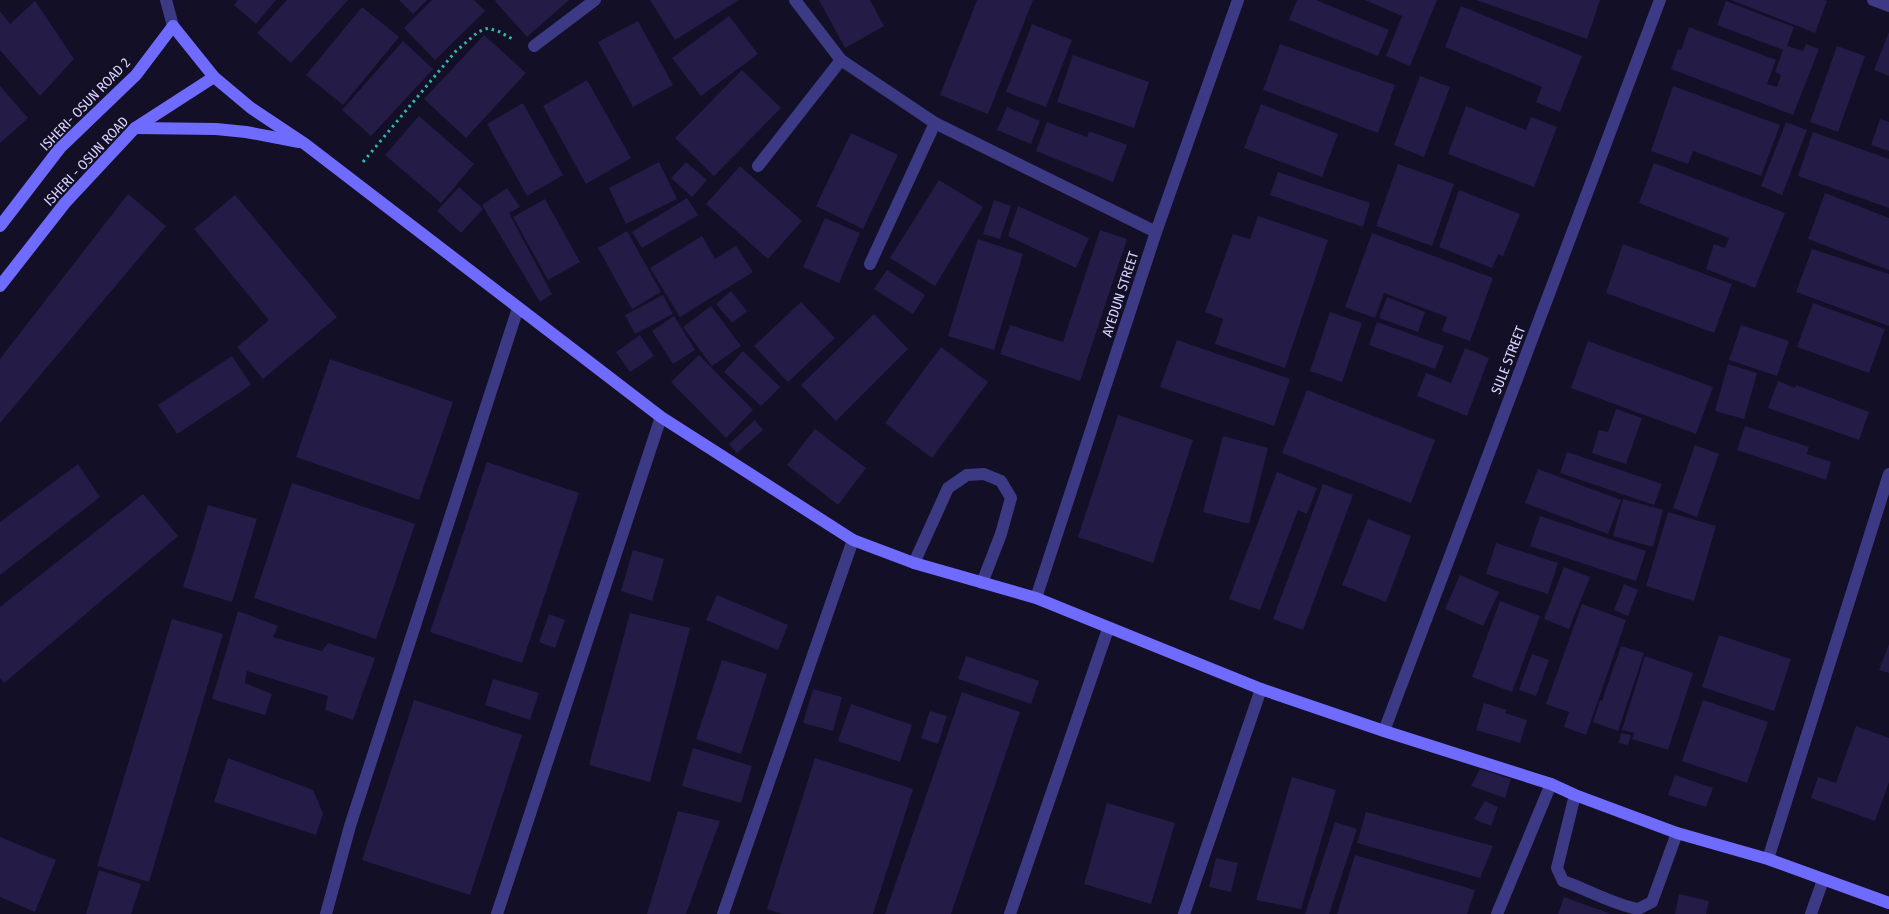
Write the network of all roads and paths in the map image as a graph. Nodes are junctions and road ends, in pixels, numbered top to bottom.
1 (166, 0) edge
2 (594, 0) edge
3 (796, 0) edge
4 (1238, 0) edge
5 (1660, 0) edge
6 (1873, 0) edge
7 (1889, 6) edge
8 (173, 26) junction
9 (534, 46) joint
10 (841, 60) junction
11 (214, 77) junction
12 (935, 123) junction
13 (135, 128) junction
14 (305, 144) junction
15 (758, 166) dead end
16 (350, 178) junction
17 (0, 226) edge
18 (1156, 232) junction
19 (870, 264) dead end
20 (0, 286) edge
21 (518, 308) junction
22 (661, 417) junction
23 (1889, 474) edge
24 (852, 540) junction
25 (914, 563) junction
26 (982, 583) junction
27 (1036, 598) junction
28 (1108, 629) junction
29 (1262, 690) junction
30 (1384, 731) junction
31 (1551, 784) junction
32 (1574, 795) junction
33 (1677, 833) junction
34 (1768, 859) junction
35 (1823, 880) junction
36 (1889, 902) edge
37 (326, 914) edge
38 (497, 914) edge
39 (723, 914) edge
40 (1010, 914) edge
41 (1184, 914) edge
42 (1497, 914) edge
43 (1811, 914) edge

1 - 8 street
2 - 9 street
3 - 10 street
4 - 18 street, AYEDUN STREET
5 - 30 street, SULE STREET
6 - 7 street
8 - 11 main road
8 - 17 main road, ISHERI- OSUN ROAD 2
9 - 16 path
10 - 12 street
10 - 15 street
11 - 13 main road, ISHERI - OSUN ROAD
11 - 14 main road
12 - 18 street
12 - 19 street
13 - 14 main road
13 - 20 main road, ISHERI - OSUN ROAD
14 - 16 main road
16 - 21 main road
18 - 27 street, AYEDUN STREET
21 - 22 main road
21 - 37 street
22 - 24 main road
22 - 38 street
23 - 34 street
24 - 25 main road
24 - 39 street
25 - 26 main road
25 - 26 street
26 - 27 main road
27 - 28 main road
28 - 29 main road
28 - 40 street
29 - 30 main road
29 - 41 street
30 - 31 main road
31 - 32 main road
31 - 42 street
32 - 33 main road
32 - 33 street
33 - 34 main road
34 - 35 main road
35 - 36 main road
35 - 43 street

